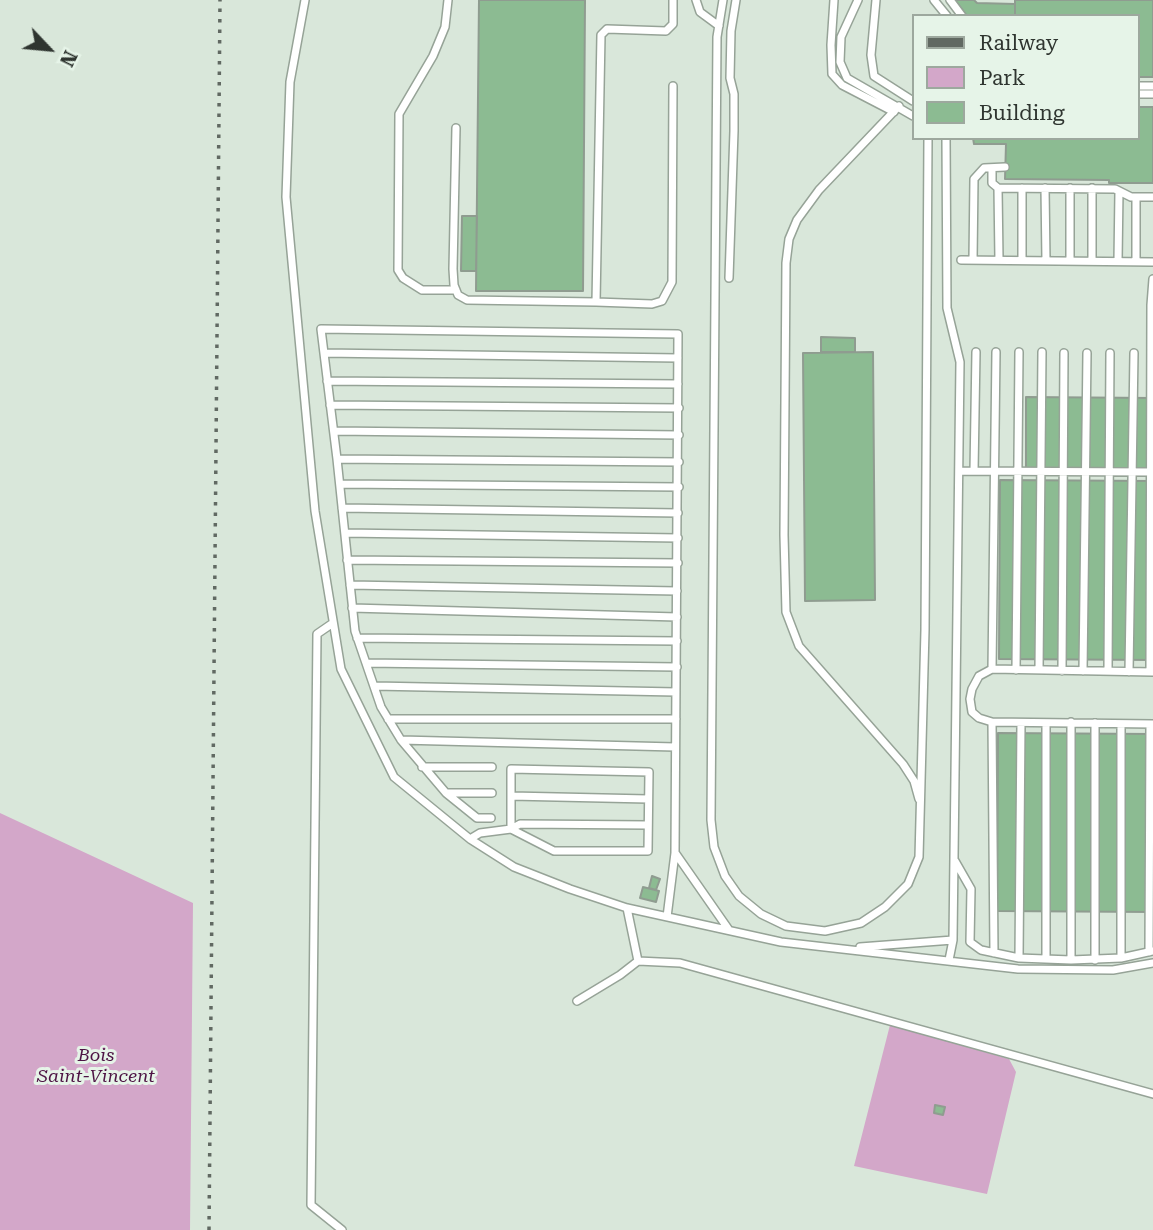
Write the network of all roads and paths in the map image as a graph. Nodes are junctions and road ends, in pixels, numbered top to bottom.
1 (305, 0) edge
2 (447, 0) edge
3 (673, 0) edge
4 (696, 0) edge
5 (723, 0) edge
6 (736, 0) edge
7 (834, 0) edge
8 (858, 0) edge
9 (876, 0) edge
10 (934, 0) edge
11 (945, 14) edge
12 (719, 26) junction
13 (673, 86) dead end
14 (912, 100) edge
15 (896, 109) junction
16 (912, 116) edge
17 (456, 128) dead end
18 (928, 140) edge
19 (946, 140) edge
20 (992, 167) junction
21 (1005, 167) dead end
22 (998, 188) junction
23 (1022, 188) junction
24 (1045, 188) junction
25 (1070, 188) junction
26 (1092, 188) junction
27 (1119, 191) junction
28 (1136, 197) junction
29 (1153, 197) edge
30 (961, 260) dead end
31 (973, 260) junction
32 (999, 260) junction
33 (1021, 260) junction
34 (1046, 261) junction
35 (1070, 261) junction
36 (1093, 261) junction
37 (1118, 261) junction
38 (1136, 262) junction
39 (1153, 262) edge
40 (729, 278) dead end
41 (1153, 279) edge
42 (456, 290) junction
43 (596, 302) junction
44 (976, 352) dead end
45 (996, 352) dead end
46 (1019, 352) dead end
47 (1041, 352) dead end
48 (1064, 352) dead end
49 (324, 353) junction
50 (1087, 353) dead end
51 (1110, 353) dead end
52 (1134, 353) dead end
53 (678, 358) junction
54 (327, 381) junction
55 (678, 384) junction
56 (330, 405) junction
57 (679, 408) junction
58 (334, 430) junction
59 (679, 435) junction
60 (337, 459) junction
61 (679, 463) junction
62 (959, 471) junction
63 (974, 471) junction
64 (995, 471) junction
65 (1018, 471) junction
66 (1040, 471) junction
67 (1063, 471) junction
68 (1086, 471) junction
69 (1109, 472) junction
70 (1132, 472) junction
71 (1152, 472) edge
72 (340, 484) junction
73 (679, 486) junction
74 (342, 508) junction
75 (678, 513) junction
76 (345, 533) junction
77 (678, 538) junction
78 (347, 560) junction
79 (678, 564) junction
80 (350, 585) junction
81 (677, 591) junction
82 (352, 608) junction
83 (677, 617) junction
84 (334, 622) junction
85 (357, 638) junction
86 (677, 641) junction
87 (366, 663) junction
88 (677, 667) junction
89 (992, 669) junction
90 (1016, 670) junction
91 (1039, 670) junction
92 (1062, 671) junction
93 (1083, 671) junction
94 (1108, 671) junction
95 (1129, 672) junction
96 (1152, 672) edge
97 (374, 686) junction
98 (676, 692) junction
99 (388, 719) junction
100 (676, 719) junction
101 (992, 722) junction
102 (1021, 723) junction
103 (1046, 723) junction
104 (1071, 723) junction
105 (1096, 723) junction
106 (1121, 724) junction
107 (1151, 724) edge
108 (401, 740) junction
109 (675, 747) junction
110 (422, 767) junction
111 (492, 767) dead end
112 (446, 793) junction
113 (492, 793) dead end
114 (511, 796) junction
115 (648, 799) junction
116 (921, 806) junction
117 (491, 818) dead end
118 (648, 825) junction
119 (511, 829) junction
120 (470, 839) junction
121 (675, 853) junction
122 (955, 861) junction
123 (627, 908) junction
124 (667, 917) junction
125 (730, 930) junction
126 (953, 940) junction
127 (839, 948) junction
128 (1151, 951) edge
129 (994, 953) junction
130 (1019, 958) junction
131 (1121, 958) junction
132 (1045, 959) junction
133 (949, 960) junction
134 (1071, 960) junction
135 (1094, 960) junction
136 (638, 961) junction
137 (1153, 963) edge
138 (577, 1001) dead end
139 (1153, 1094) edge
140 (342, 1230) edge

1 - 84 lane
2 - 42 lane
3 - 43 lane
4 - 12 lane
5 - 12 lane
6 - 40 lane
7 - 15 lane
8 - 15 lane
9 - 14 lane
10 - 11 lane
12 - 116 lane
13 - 43 lane
15 - 16 lane
15 - 116 lane
17 - 42 lane
18 - 116 lane
19 - 62 lane
20 - 21 lane
20 - 22 lane
20 - 31 lane
22 - 23 lane
22 - 32 lane
23 - 24 lane
23 - 33 lane
24 - 25 lane
24 - 34 lane
25 - 26 lane
25 - 35 lane
26 - 27 lane
26 - 36 lane
27 - 28 lane
27 - 37 lane
28 - 29 lane
28 - 38 lane
30 - 31 lane
31 - 32 lane
32 - 33 lane
33 - 34 lane
34 - 35 lane
35 - 36 lane
36 - 37 lane
37 - 38 lane
38 - 39 lane
41 - 71 lane
42 - 43 lane
44 - 63 lane
45 - 64 lane
46 - 65 lane
47 - 66 lane
48 - 67 lane
49 - 53 lane
49 - 53 lane
49 - 54 lane
50 - 68 lane
51 - 69 lane
52 - 70 lane
53 - 55 lane
54 - 55 lane
54 - 56 lane
55 - 57 lane
56 - 57 lane
56 - 58 lane
57 - 59 lane
58 - 59 lane
58 - 60 lane
59 - 61 lane
60 - 61 lane
60 - 72 lane
61 - 73 lane
62 - 63 lane
62 - 122 lane
63 - 64 lane
64 - 65 lane
64 - 89 lane
65 - 66 lane
65 - 90 lane
66 - 67 lane
66 - 91 lane
67 - 68 lane
67 - 92 lane
68 - 69 lane
68 - 93 lane
69 - 70 lane
69 - 94 lane
70 - 71 lane
70 - 95 lane
71 - 96 lane
72 - 73 lane
72 - 74 lane
73 - 75 lane
74 - 75 lane
74 - 76 lane
75 - 77 lane
76 - 77 lane
76 - 78 lane
77 - 79 lane
78 - 79 lane
78 - 80 lane
79 - 81 lane
80 - 81 lane
80 - 82 lane
81 - 83 lane
82 - 83 lane
82 - 85 lane
83 - 86 lane
84 - 120 lane
84 - 140 lane
85 - 86 lane
85 - 87 lane
86 - 88 lane
87 - 88 lane
87 - 97 lane
88 - 98 lane
89 - 90 lane
89 - 101 lane
90 - 91 lane
91 - 92 lane
92 - 93 lane
93 - 94 lane
94 - 95 lane
95 - 96 lane
97 - 98 lane
97 - 99 lane
98 - 100 lane
99 - 100 lane
99 - 108 lane
100 - 109 lane
101 - 102 lane
101 - 129 lane
102 - 103 lane
102 - 130 lane
103 - 104 lane
103 - 132 lane
104 - 105 lane
104 - 134 lane
105 - 106 lane
105 - 135 lane
106 - 107 lane
106 - 131 lane
107 - 128 lane
108 - 109 lane
108 - 110 lane
109 - 121 lane
110 - 111 lane
110 - 112 lane
112 - 113 lane
112 - 117 lane
114 - 115 lane
114 - 115 lane
114 - 119 lane
115 - 118 lane
118 - 119 lane
118 - 119 lane
119 - 120 lane
120 - 123 lane
121 - 124 lane
121 - 125 lane
122 - 126 lane
122 - 129 lane
123 - 124 lane
123 - 136 lane
124 - 125 lane
125 - 127 lane
126 - 127 lane
126 - 133 lane
127 - 133 lane
128 - 131 lane
129 - 130 lane
130 - 132 lane
131 - 135 lane
132 - 134 lane
133 - 137 lane
134 - 135 lane
136 - 138 lane
136 - 139 lane

